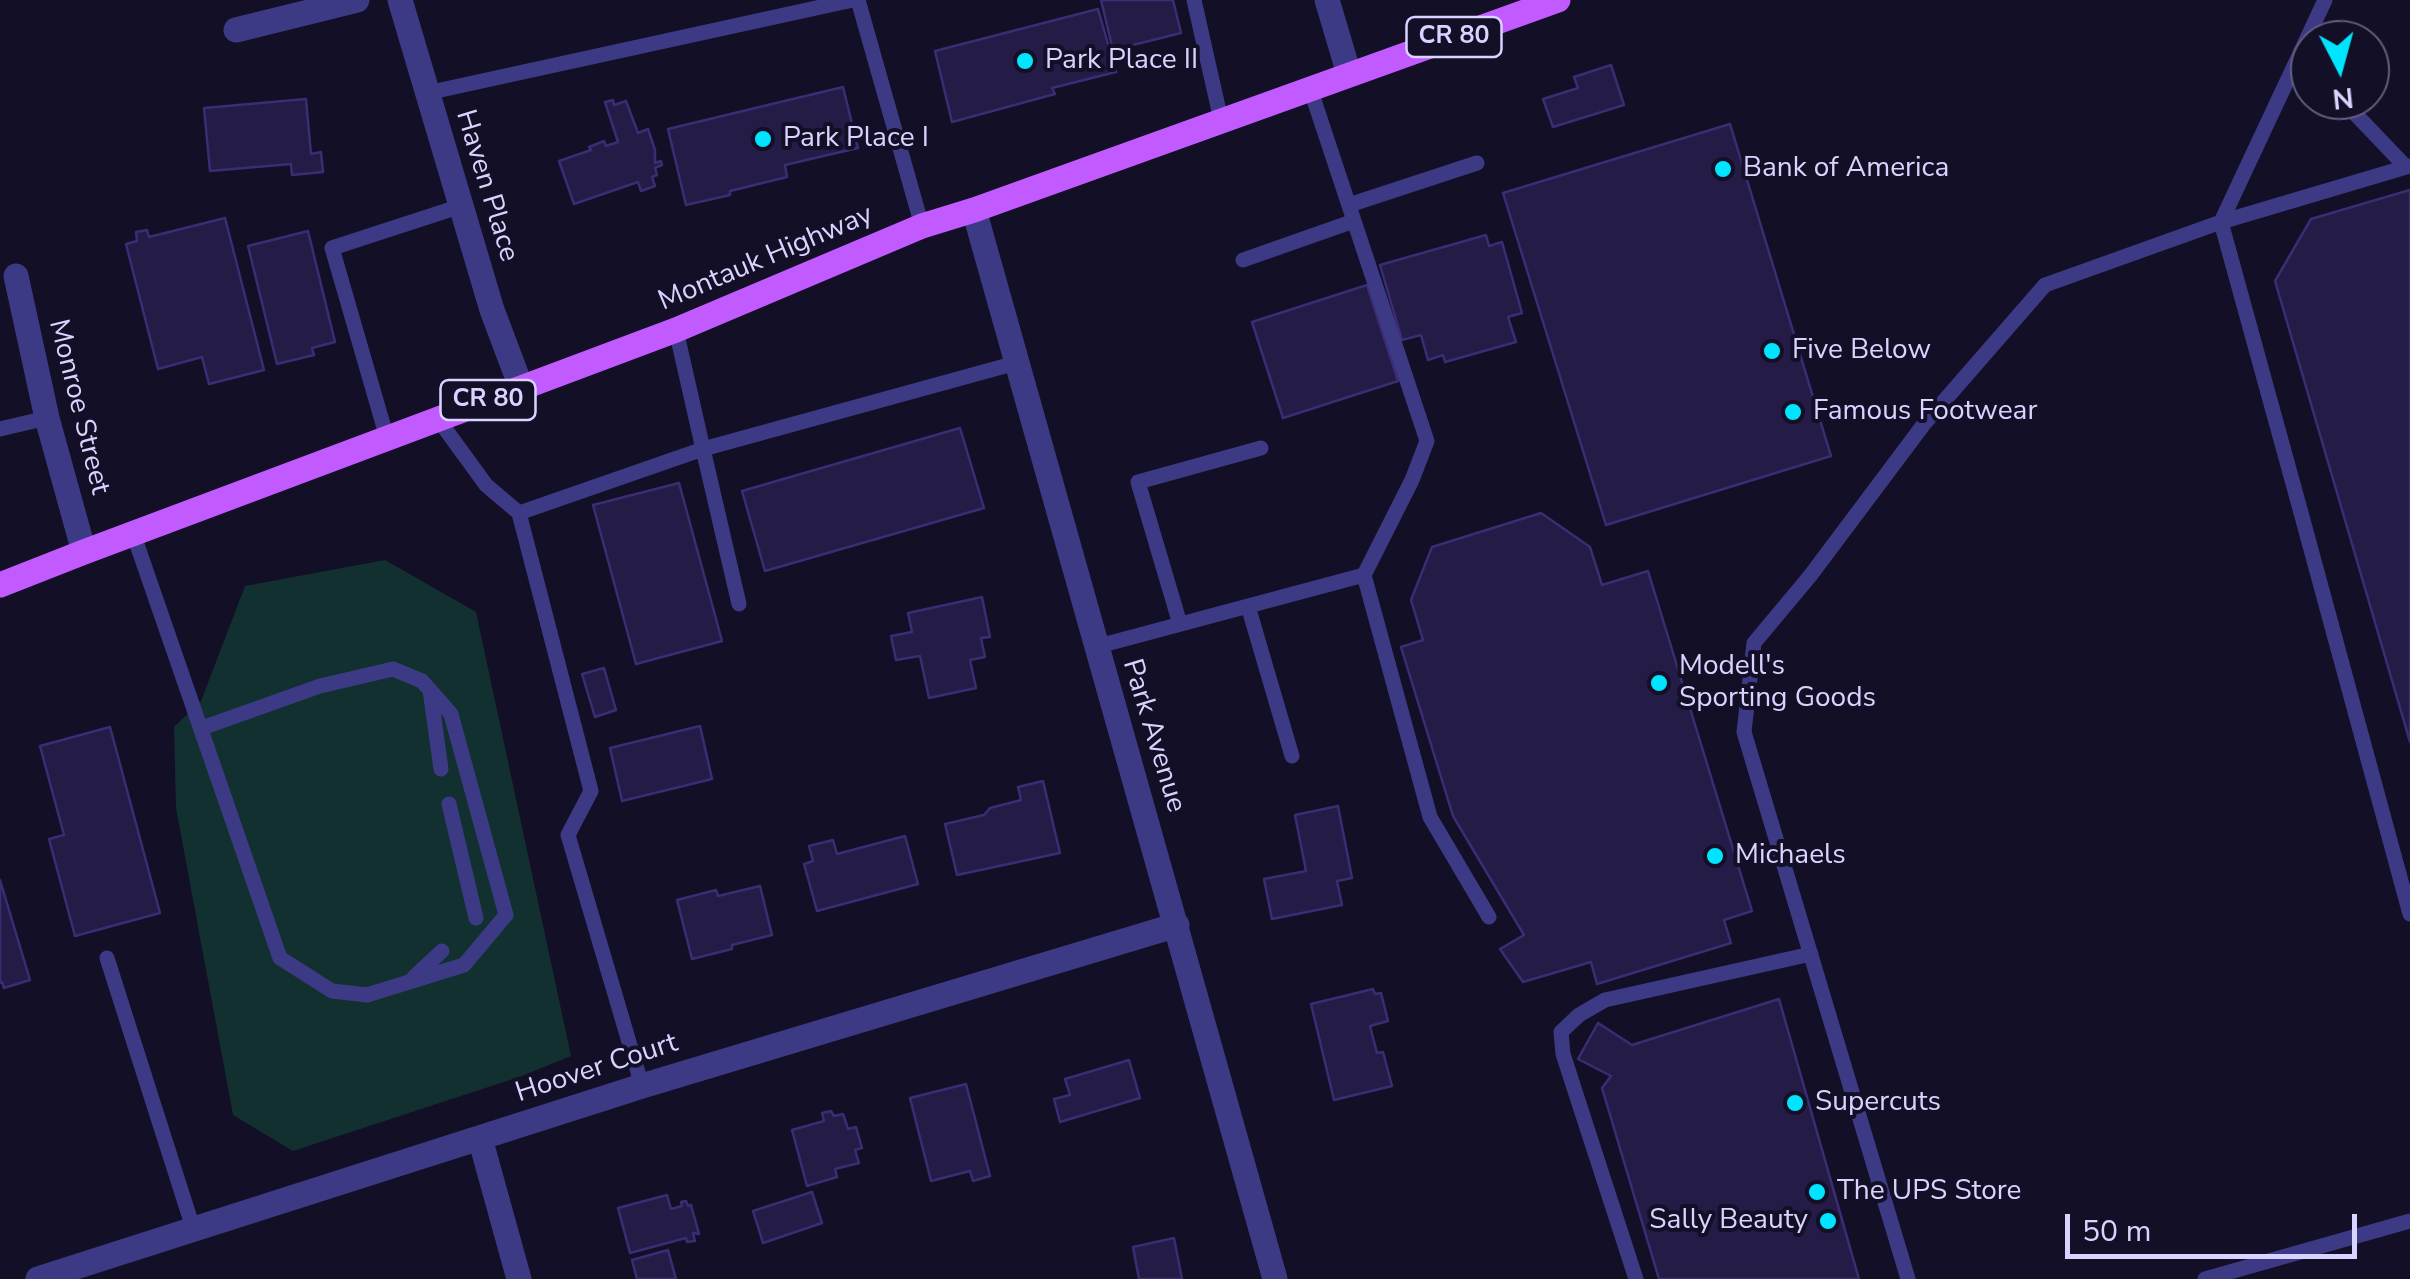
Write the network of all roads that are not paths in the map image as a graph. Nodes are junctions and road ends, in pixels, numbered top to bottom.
1 (357, 0) edge
2 (400, 0) edge
3 (855, 0) edge
4 (1194, 0) edge
5 (1327, 0) edge
6 (1558, 0) edge
7 (236, 30) dead end
8 (1350, 74) junction
9 (1310, 88) junction
10 (2290, 88) edge
11 (427, 93) junction
12 (1221, 120) junction
13 (2362, 120) edge
14 (1477, 163) dead end
15 (2408, 167) edge
16 (461, 206) junction
17 (974, 210) junction
18 (1351, 213) junction
19 (2221, 222) junction
20 (922, 226) junction
21 (1244, 260) dead end
22 (16, 276) dead end
23 (676, 330) junction
24 (1016, 363) junction
25 (520, 387) junction
26 (46, 418) junction
27 (438, 419) junction
28 (0, 430) edge
29 (387, 438) junction
30 (1261, 448) dead end
31 (703, 449) junction
32 (519, 512) junction
33 (134, 534) junction
34 (84, 552) junction
35 (1364, 574) junction
36 (0, 586) edge
37 (738, 604) dead end
38 (1248, 606) junction
39 (1180, 624) junction
40 (1095, 647) junction
41 (430, 690) junction
42 (202, 728) junction
43 (1292, 756) dead end
44 (440, 768) dead end
45 (449, 804) dead end
46 (2410, 914) edge
47 (1489, 917) dead end
48 (476, 918) dead end
49 (1177, 924) junction
50 (442, 951) dead end
51 (1811, 954) junction
52 (107, 958) dead end
53 (407, 982) junction
54 (642, 1086) junction
55 (480, 1138) junction
56 (2410, 1220) edge
57 (194, 1230) junction
58 (44, 1278) edge
59 (518, 1279) edge
60 (1275, 1279) edge
61 (1636, 1279) edge
62 (1908, 1279) edge
63 (2205, 1279) edge

1 - 7 street
2 - 11 street, Haven Place
3 - 11 lane
3 - 20 lane
4 - 12 lane
5 - 8 street
6 - 8 main road, Montauk Highway / CR 80
8 - 9 main road, Montauk Highway / CR 80
9 - 12 main road, Montauk Highway / CR 80
9 - 18 lane
10 - 19 lane
11 - 16 street, Haven Place
12 - 17 main road, Montauk Highway / CR 80
13 - 15 lane
14 - 18 lane
15 - 19 lane
16 - 25 street, Haven Place
16 - 29 lane
17 - 20 main road, Montauk Highway / CR 80
17 - 24 street, Park Avenue
18 - 21 lane
18 - 35 lane
19 - 46 lane
19 - 51 lane
20 - 23 main road, Montauk Highway / CR 80
22 - 26 street, Monroe Street
23 - 25 main road, Montauk Highway / CR 80
23 - 31 lane
24 - 31 lane
24 - 40 street, Park Avenue
25 - 27 main road, Montauk Highway / CR 80
26 - 28 lane
26 - 34 street, Monroe Street
27 - 29 main road, Montauk Highway / CR 80
27 - 32 lane
29 - 33 main road, Montauk Highway / CR 80
30 - 39 lane
31 - 32 lane
31 - 37 lane
32 - 54 lane
33 - 34 main road, Montauk Highway / CR 80
33 - 42 lane
34 - 36 main road, Montauk Highway / CR 80
35 - 38 lane
35 - 47 lane
38 - 39 lane
38 - 43 lane
39 - 40 lane
40 - 49 street, Park Avenue
41 - 42 lane
41 - 44 lane
41 - 53 lane
42 - 53 lane
45 - 48 lane
49 - 54 street, Hoover Court
49 - 60 street, Park Avenue
50 - 53 lane
51 - 61 lane
51 - 62 lane
52 - 57 lane
54 - 55 street, Hoover Court
55 - 57 street, Hoover Court
55 - 59 street
56 - 63 lane
57 - 58 street, Hoover Court

